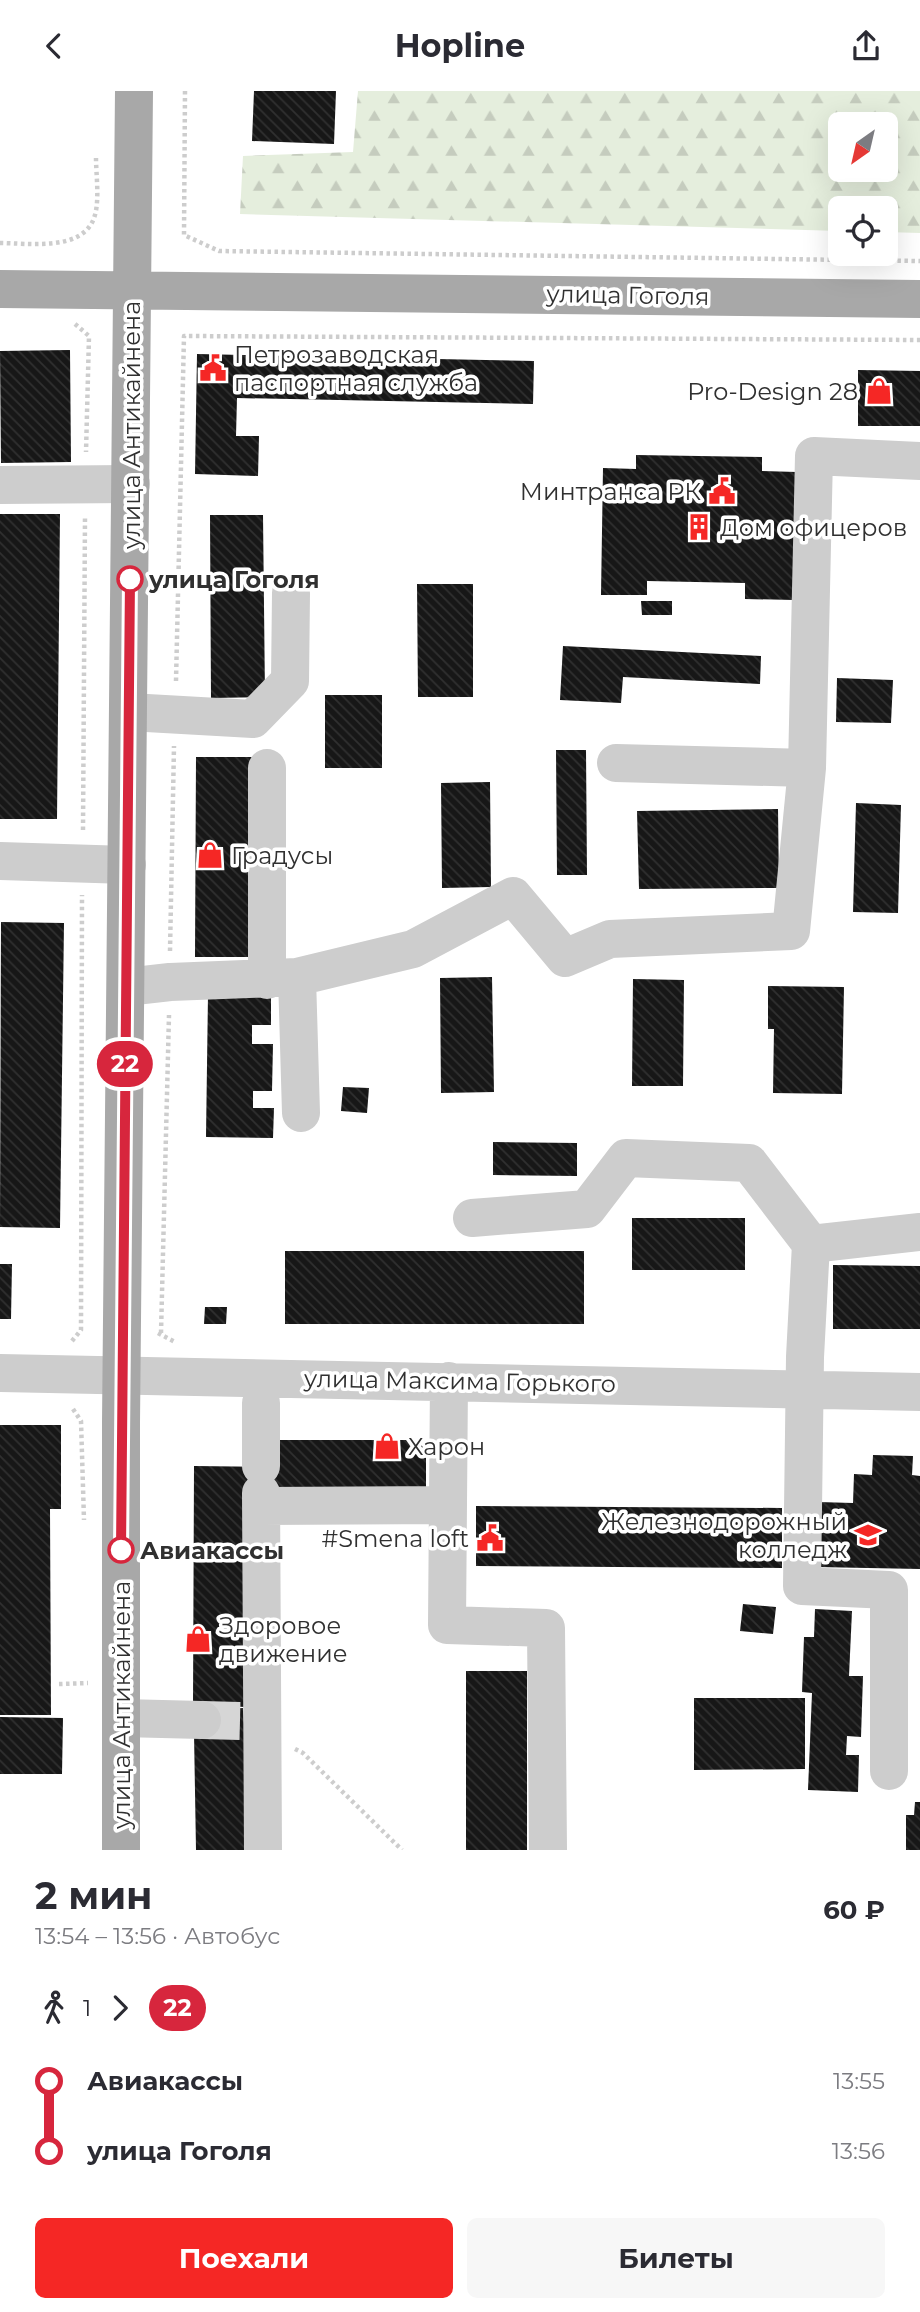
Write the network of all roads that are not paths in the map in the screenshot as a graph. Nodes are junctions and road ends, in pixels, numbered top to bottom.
1 (134, 91) edge
2 (0, 289) edge
3 (132, 289) junction
4 (920, 299) edge
5 (920, 461) edge
6 (131, 484) junction
7 (0, 485) edge
8 (291, 593) dead end
9 (129, 712) junction
10 (616, 763) dead end
11 (267, 768) dead end
12 (807, 768) junction
13 (0, 861) edge
14 (127, 865) junction
15 (282, 978) junction
16 (126, 987) junction
17 (301, 1113) dead end
18 (472, 1218) dead end
19 (920, 1232) edge
20 (811, 1244) junction
21 (0, 1373) edge
22 (122, 1374) junction
23 (449, 1381) junction
24 (806, 1389) junction
25 (920, 1392) edge
26 (261, 1403) dead end
27 (261, 1488) junction
28 (448, 1505) junction
29 (122, 1719) junction
30 (202, 1720) tunnel mouth
31 (889, 1771) dead end
32 (121, 1850) edge
33 (263, 1850) edge
34 (548, 1850) edge

1 - 3 main road, улица Антикайнена
2 - 3 main road, улица Гоголя
3 - 4 main road, улица Гоголя
3 - 6 main road, улица Антикайнена
5 - 12 street
6 - 7 street
6 - 9 main road, улица Антикайнена
8 - 9 street
9 - 14 main road, улица Антикайнена
10 - 12 street
11 - 15 street
12 - 15 street
13 - 14 street
14 - 16 main road, улица Антикайнена
15 - 16 street
15 - 17 street
16 - 22 main road, улица Антикайнена
18 - 20 street
19 - 20 street
20 - 24 street
21 - 22 street, улица Максима Горького
22 - 23 street, улица Максима Горького
22 - 29 main road, улица Антикайнена
23 - 24 street, улица Максима Горького
23 - 28 street
24 - 25 street, улица Максима Горького
24 - 31 street
26 - 27 street
27 - 28 street
27 - 33 street
28 - 34 street
29 - 30 street
29 - 32 main road, улица Антикайнена

